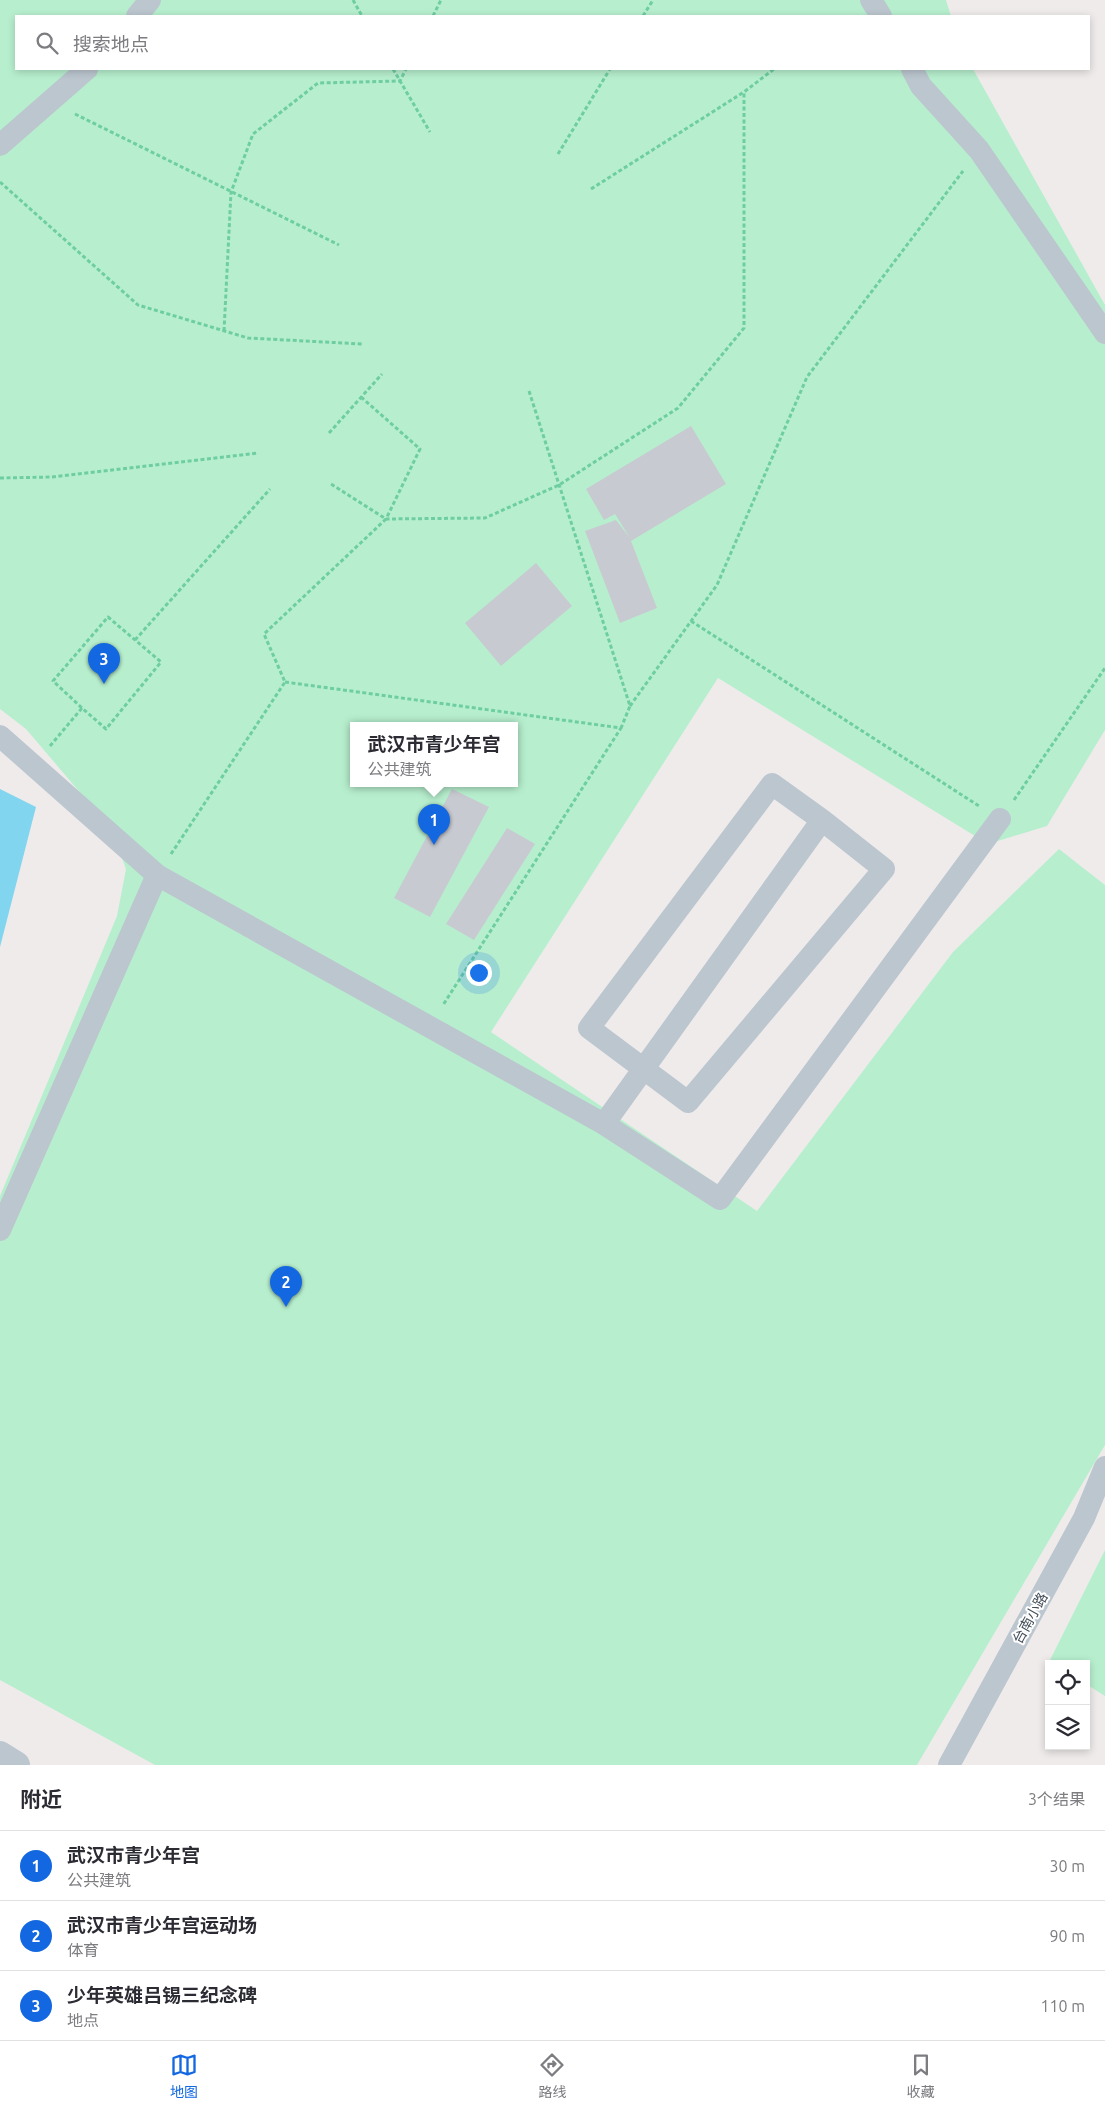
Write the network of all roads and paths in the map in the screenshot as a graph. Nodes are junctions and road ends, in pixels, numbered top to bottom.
1 (150, 0) edge
2 (353, 0) edge
3 (441, 0) edge
4 (653, 0) edge
5 (871, 0) edge
6 (138, 15) edge
7 (361, 15) edge
8 (434, 15) edge
9 (644, 15) edge
10 (880, 15) edge
11 (86, 70) edge
12 (394, 70) edge
13 (406, 70) edge
14 (609, 70) edge
15 (773, 70) edge
16 (913, 70) edge
17 (400, 81) junction
18 (744, 92) junction
19 (50, 102) junction
20 (430, 132) dead end
21 (0, 145) edge
22 (979, 150) junction
23 (558, 154) dead end
24 (0, 182) edge
25 (591, 189) dead end
26 (231, 192) junction
27 (338, 245) dead end
28 (224, 331) junction
29 (1105, 333) edge
30 (362, 344) dead end
31 (382, 374) dead end
32 (529, 391) dead end
33 (361, 397) junction
34 (329, 433) dead end
35 (258, 454) dead end
36 (0, 478) edge
37 (331, 484) dead end
38 (559, 485) junction
39 (270, 489) dead end
40 (386, 519) junction
41 (691, 621) junction
42 (135, 640) junction
43 (1105, 668) edge
44 (285, 682) junction
45 (630, 706) junction
46 (82, 708) junction
47 (621, 728) junction
48 (0, 736) edge
49 (33, 765) junction
50 (1000, 819) junction
51 (822, 820) junction
52 (157, 875) junction
53 (429, 1026) junction
54 (644, 1068) junction
55 (604, 1124) junction
56 (0, 1230) edge
57 (1105, 1467) edge
58 (0, 1755) edge
59 (16, 1765) edge
60 (949, 1765) edge

1 - 6 street
2 - 7 path
3 - 8 path
4 - 9 path
5 - 10 street
11 - 19 street
12 - 17 path
13 - 17 path
14 - 23 path
15 - 18 path
16 - 22 street
17 - 20 path
17 - 26 path
18 - 25 path
18 - 38 path
19 - 21 street
19 - 26 path
22 - 29 street
22 - 41 path
24 - 28 path
26 - 27 path
26 - 28 path
28 - 30 path
31 - 33 path
32 - 38 path
33 - 34 path
33 - 40 path
35 - 36 path
37 - 40 path
38 - 40 path
38 - 45 path
39 - 42 path
40 - 44 path
41 - 45 path
41 - 50 path
42 - 46 path
42 - 46 path
43 - 50 path
44 - 47 path
44 - 52 path
45 - 47 path
46 - 49 path
47 - 53 path
48 - 49 street
49 - 52 street
50 - 55 street
51 - 54 street
51 - 54 street
51 - 54 street
52 - 53 street
52 - 56 street
53 - 55 street
54 - 55 street
57 - 60 street, 台南小路
58 - 59 street

